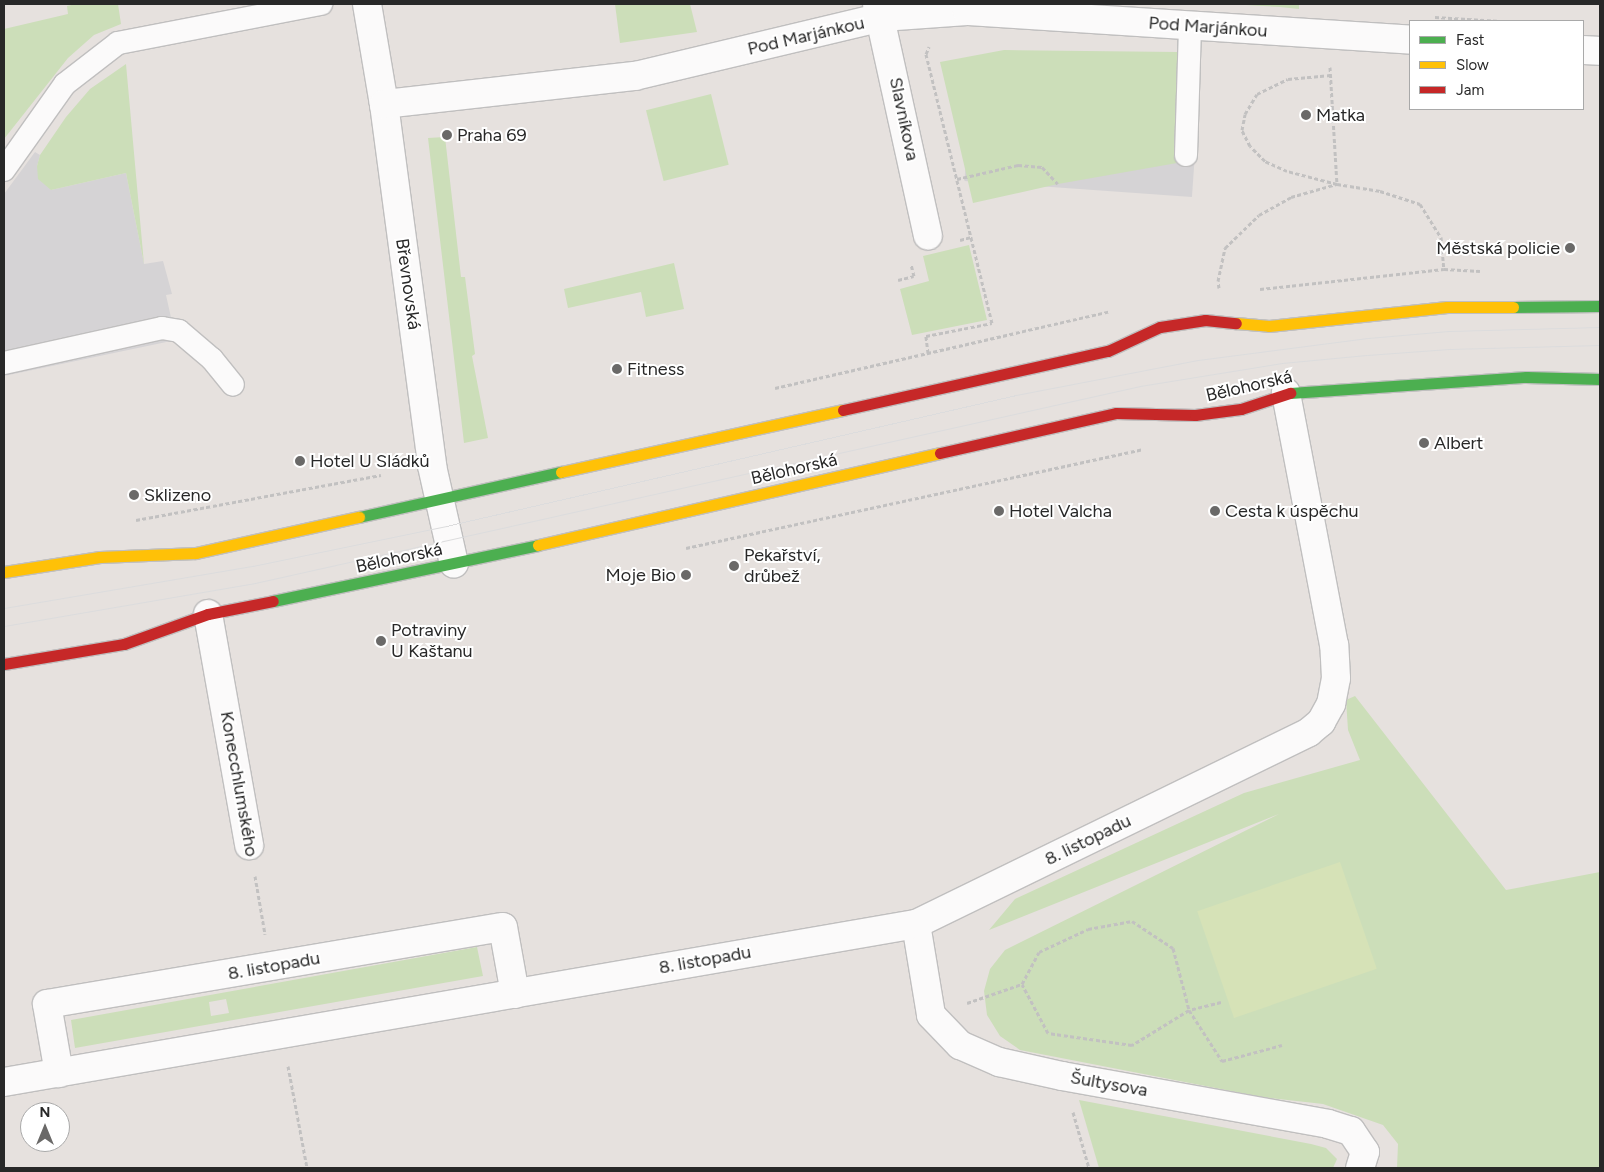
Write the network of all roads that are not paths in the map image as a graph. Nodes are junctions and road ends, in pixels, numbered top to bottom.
1 (321, 4) edge
2 (368, 4) edge
3 (880, 11) edge
4 (1190, 26) junction
5 (1409, 40) edge
6 (1584, 50) edge
7 (1600, 51) edge
8 (384, 104) junction
9 (1186, 155) dead end
10 (4, 170) edge
11 (928, 235) dead end
12 (1600, 306) edge
13 (4, 363) edge
14 (1600, 379) edge
15 (233, 386) dead end
16 (1286, 393) junction
17 (440, 500) junction
18 (454, 564) junction
19 (4, 572) edge
20 (208, 614) junction
21 (4, 664) edge
22 (249, 845) road end
23 (916, 924) junction
24 (515, 994) junction
25 (59, 1072) junction
26 (4, 1082) edge
27 (1360, 1168) edge

1 - 10 lane
2 - 8 street, Břevnovská
3 - 4 street, Pod Marjánkou
3 - 8 street, Pod Marjánkou
3 - 11 street, Slavníkova
4 - 5 street, Pod Marjánkou
4 - 9 lane
6 - 7 street
8 - 17 street, Břevnovská
12 - 17 street
13 - 15 lane
14 - 16 street, Bělohorská
16 - 18 street, Bělohorská
16 - 23 street, 8. listopadu
17 - 18 street, Břevnovská
17 - 19 street
18 - 20 street, Bělohorská
20 - 21 street, Bělohorská
20 - 22 street, Konecchlumského
23 - 24 street, 8. listopadu
23 - 27 street, Šultysova
24 - 25 street, 8. listopadu
24 - 25 street, 8. listopadu
25 - 26 street, 8. listopadu

